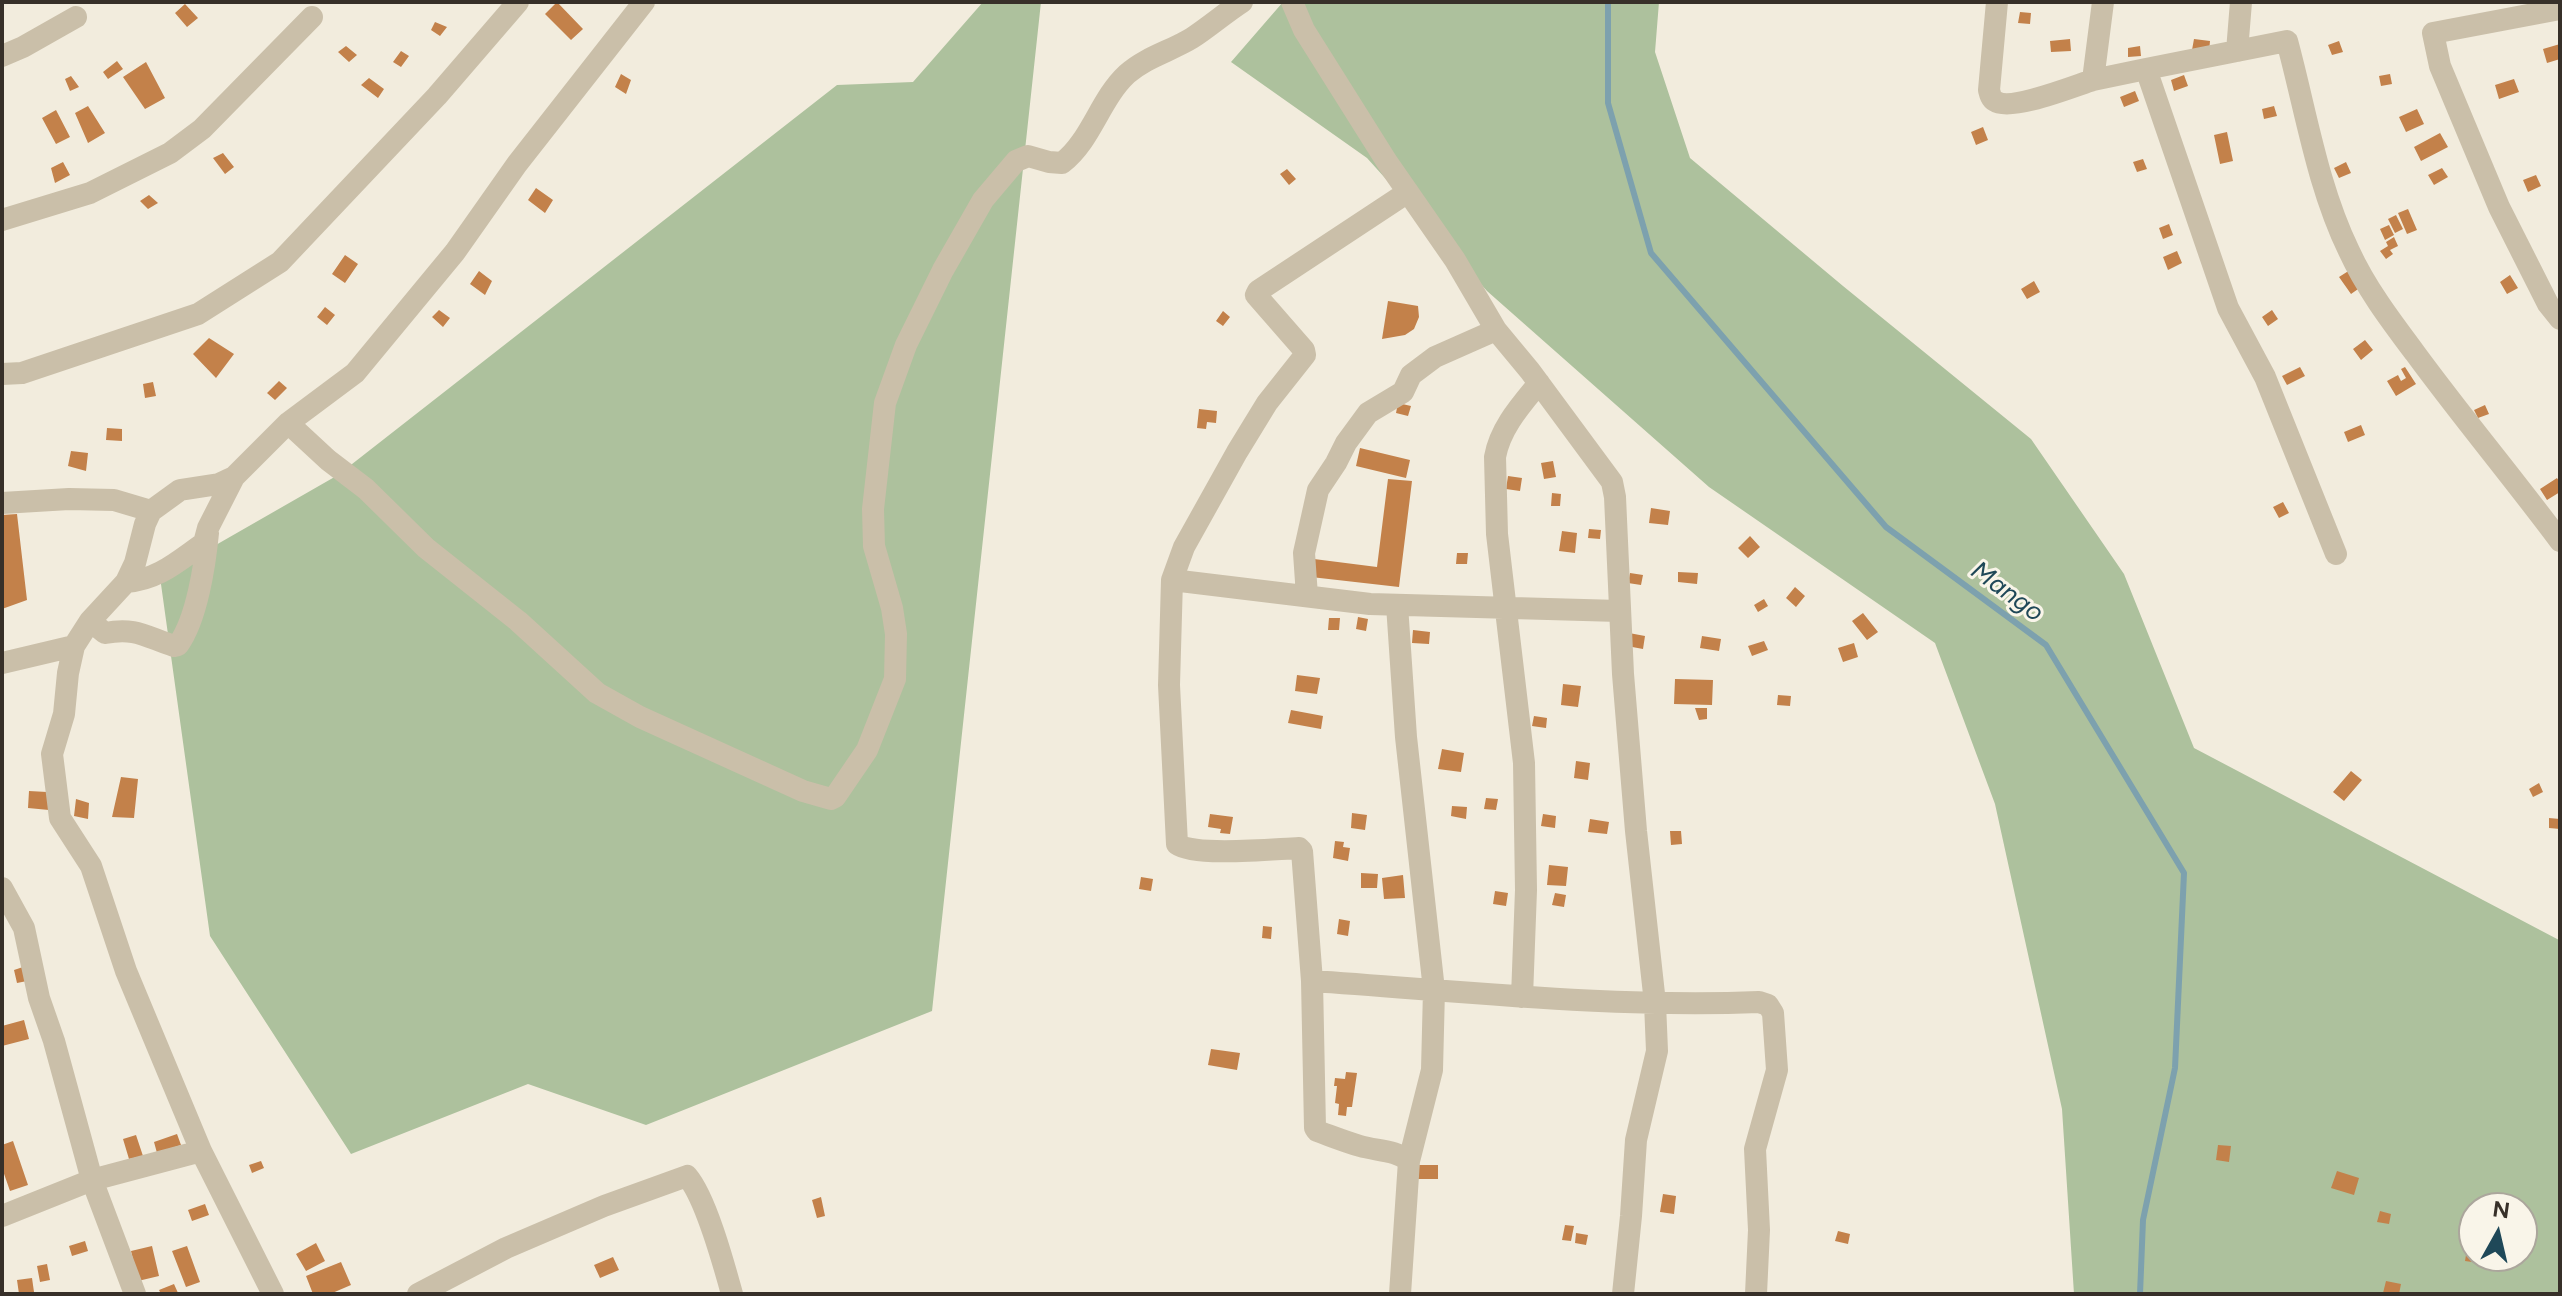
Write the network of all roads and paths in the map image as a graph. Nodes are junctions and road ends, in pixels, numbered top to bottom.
1 (518, 2) edge
2 (644, 2) edge
3 (1242, 2) edge
4 (1292, 2) edge
5 (1997, 2) edge
6 (2103, 2) edge
7 (2241, 2) edge
8 (2560, 9) edge
9 (76, 17) dead end
10 (312, 17) dead end
11 (2237, 51) junction
12 (2, 56) edge
13 (2146, 69) junction
14 (2093, 80) junction
15 (1408, 192) junction
16 (2, 220) edge
17 (2560, 319) edge
18 (1496, 330) junction
19 (2, 374) edge
20 (1539, 383) junction
21 (288, 423) junction
22 (234, 477) junction
23 (7, 498) edge
24 (151, 511) junction
25 (208, 528) junction
26 (2560, 541) edge
27 (2336, 554) dead end
28 (1172, 580) junction
29 (126, 582) junction
30 (1307, 596) junction
31 (1397, 605) junction
32 (1505, 607) junction
33 (1619, 611) junction
34 (90, 621) junction
35 (74, 646) junction
36 (2, 663) edge
37 (2, 888) edge
38 (1312, 981) junction
39 (1434, 990) junction
40 (1522, 997) junction
41 (1655, 1003) junction
42 (201, 1151) junction
43 (1409, 1161) junction
44 (92, 1180) junction
45 (2, 1216) edge
46 (425, 1292) edge
47 (135, 1294) edge
48 (273, 1294) edge
49 (732, 1294) edge
50 (1400, 1294) edge
51 (1623, 1294) edge
52 (1756, 1294) edge

1 - 19 street
2 - 21 street
3 - 21 street
4 - 15 street
5 - 14 street
6 - 14 street
7 - 11 street
8 - 17 street
9 - 12 street
10 - 16 street
11 - 13 street
11 - 26 street
13 - 14 street
13 - 27 street
15 - 18 street
15 - 28 street
18 - 20 street
18 - 30 street
20 - 32 street
20 - 33 street
21 - 22 street
22 - 24 street
22 - 25 street
23 - 24 street
24 - 29 street
25 - 29 street
25 - 34 street
28 - 30 street
28 - 38 street
29 - 34 street
30 - 31 street
31 - 32 street
31 - 39 street
32 - 33 street
32 - 40 street
33 - 41 street
34 - 35 street
35 - 36 street
35 - 42 street
37 - 44 street
38 - 39 street
38 - 43 street
39 - 40 street
39 - 43 street
40 - 41 street
41 - 51 street
41 - 52 street
42 - 44 street
42 - 48 street
43 - 50 street
44 - 45 street
44 - 47 street
46 - 49 street

